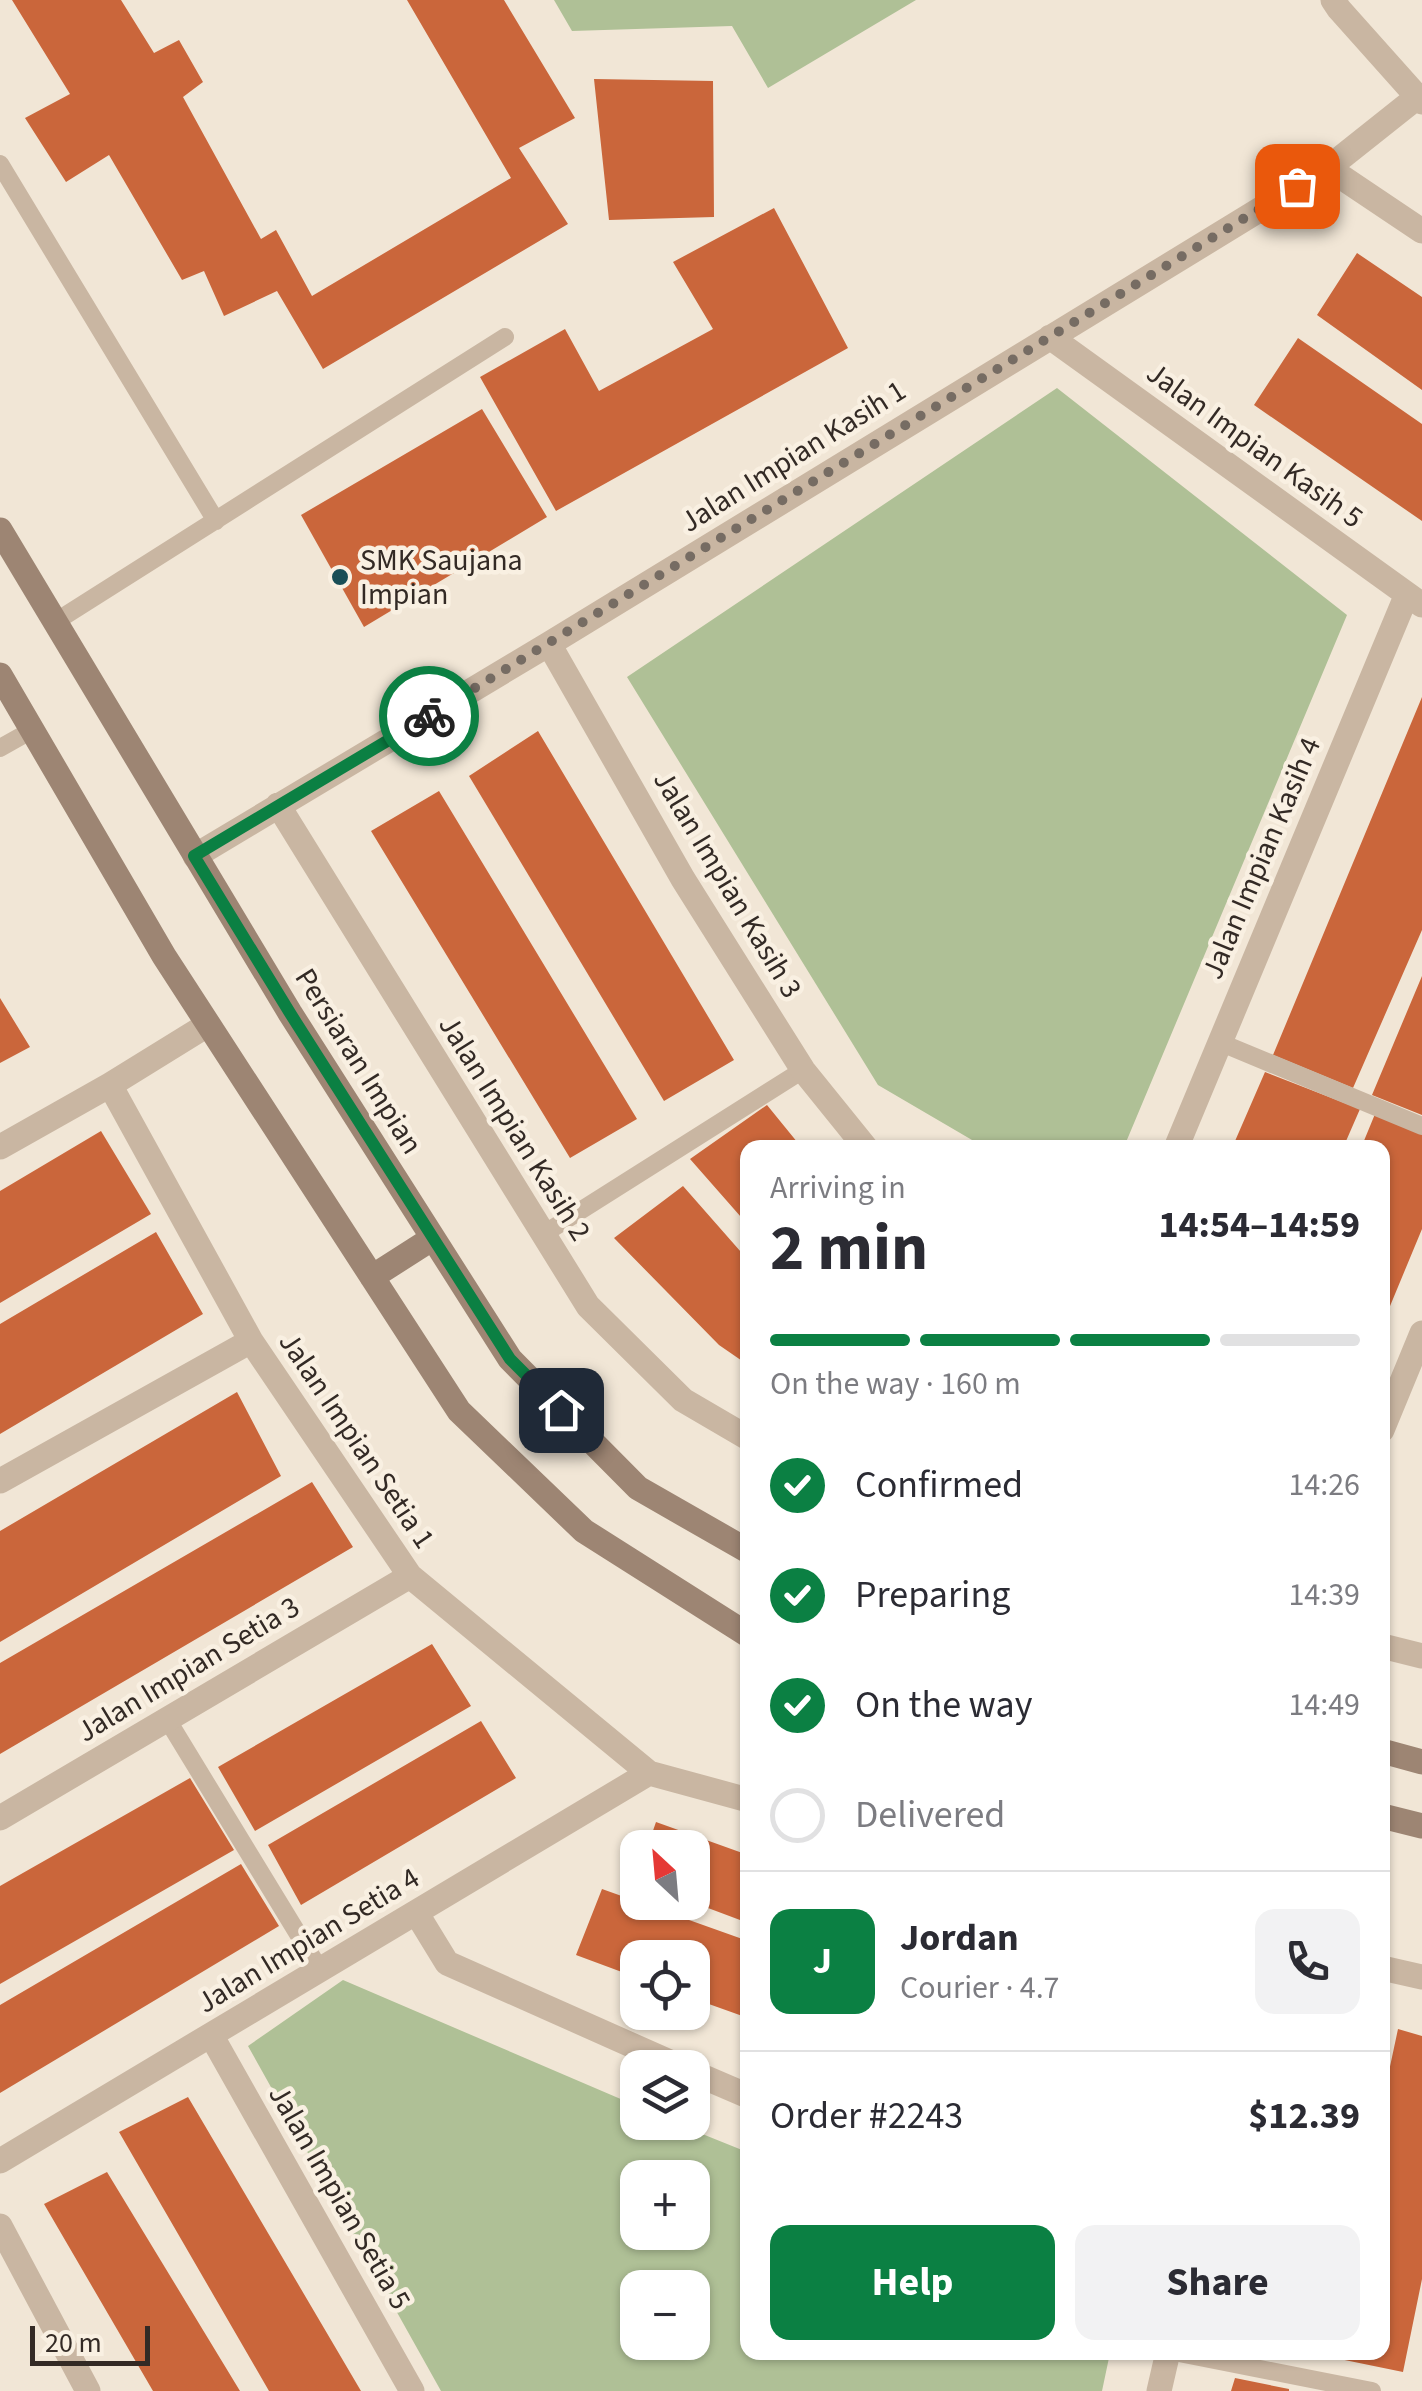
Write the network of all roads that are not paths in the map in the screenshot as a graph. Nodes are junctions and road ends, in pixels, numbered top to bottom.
1 (1333, 0) edge
2 (1419, 100) edge
3 (0, 164) edge
4 (1328, 168) junction
5 (1422, 231) edge
6 (1050, 336) junction
7 (504, 337) dead end
8 (216, 521) junction
9 (0, 530) edge
10 (1414, 600) edge
11 (56, 622) junction
12 (549, 644) junction
13 (0, 676) edge
14 (32, 730) junction
15 (0, 748) edge
16 (278, 806) junction
17 (194, 856) junction
18 (207, 1025) junction
19 (1219, 1042) junction
20 (803, 1070) junction
21 (110, 1085) junction
22 (1422, 1126) edge
23 (860, 1140) edge
24 (1179, 1140) edge
25 (0, 1147) edge
26 (542, 1235) junction
27 (433, 1238) junction
28 (372, 1277) junction
29 (1422, 1332) edge
30 (250, 1341) junction
31 (1390, 1410) edge
32 (740, 1433) edge
33 (0, 1481) edge
34 (740, 1546) edge
35 (410, 1576) junction
36 (740, 1630) edge
37 (1390, 1648) edge
38 (1422, 1656) edge
39 (166, 1720) junction
40 (1390, 1753) edge
41 (1422, 1762) edge
42 (648, 1773) junction
43 (740, 1798) edge
44 (0, 1818) edge
45 (1390, 1818) edge
46 (1422, 1826) edge
47 (417, 1914) junction
48 (320, 1970) junction
49 (1390, 1970) edge
50 (1422, 1977) edge
51 (210, 2036) junction
52 (643, 2050) edge
53 (710, 2080) edge
54 (740, 2093) edge
55 (0, 2161) edge
56 (0, 2226) edge
57 (1169, 2360) edge
58 (1212, 2360) edge
59 (88, 2391) edge
60 (412, 2391) edge
61 (1159, 2391) edge
62 (1372, 2391) edge

1 - 2 street
2 - 4 street, Jalan Impian Kasih 1
3 - 8 lane
4 - 5 street
4 - 6 street, Jalan Impian Kasih 1
6 - 10 street, Jalan Impian Kasih 5
6 - 12 street, Jalan Impian Kasih 1
7 - 8 lane
8 - 11 lane
9 - 11 street, Persiaran Impian
10 - 19 street, Jalan Impian Kasih 4
11 - 17 street, Persiaran Impian
12 - 16 street, Jalan Impian Kasih 1
12 - 20 street, Jalan Impian Kasih 3
13 - 14 street
14 - 15 lane
14 - 18 street
16 - 17 street, Jalan Impian Kasih 1
16 - 26 street, Jalan Impian Kasih 2
17 - 27 street, Persiaran Impian
18 - 21 street
18 - 28 street
19 - 22 lane
19 - 24 street, Jalan Impian Kasih 4
20 - 23 street, Jalan Impian Kasih 3
20 - 26 lane
21 - 25 street
21 - 30 street, Jalan Impian Setia 1
26 - 32 street, Jalan Impian Kasih 2
27 - 28 street
27 - 34 street, Persiaran Impian
28 - 36 street
29 - 31 street
30 - 33 street
30 - 35 street, Jalan Impian Setia 1
35 - 39 street, Jalan Impian Setia 3
35 - 42 street, Jalan Impian Setia 1
37 - 38 street
39 - 44 street, Jalan Impian Setia 3
39 - 48 lane
40 - 41 street
42 - 43 street, Jalan Impian Setia 1
42 - 47 street, Jalan Impian Setia 4
45 - 46 street
47 - 48 street, Jalan Impian Setia 4
47 - 52 street
48 - 51 street, Jalan Impian Setia 4
49 - 50 street
51 - 55 street, Jalan Impian Setia 4
51 - 60 street, Jalan Impian Setia 5
53 - 54 street
56 - 59 street
57 - 61 street
58 - 62 lane

